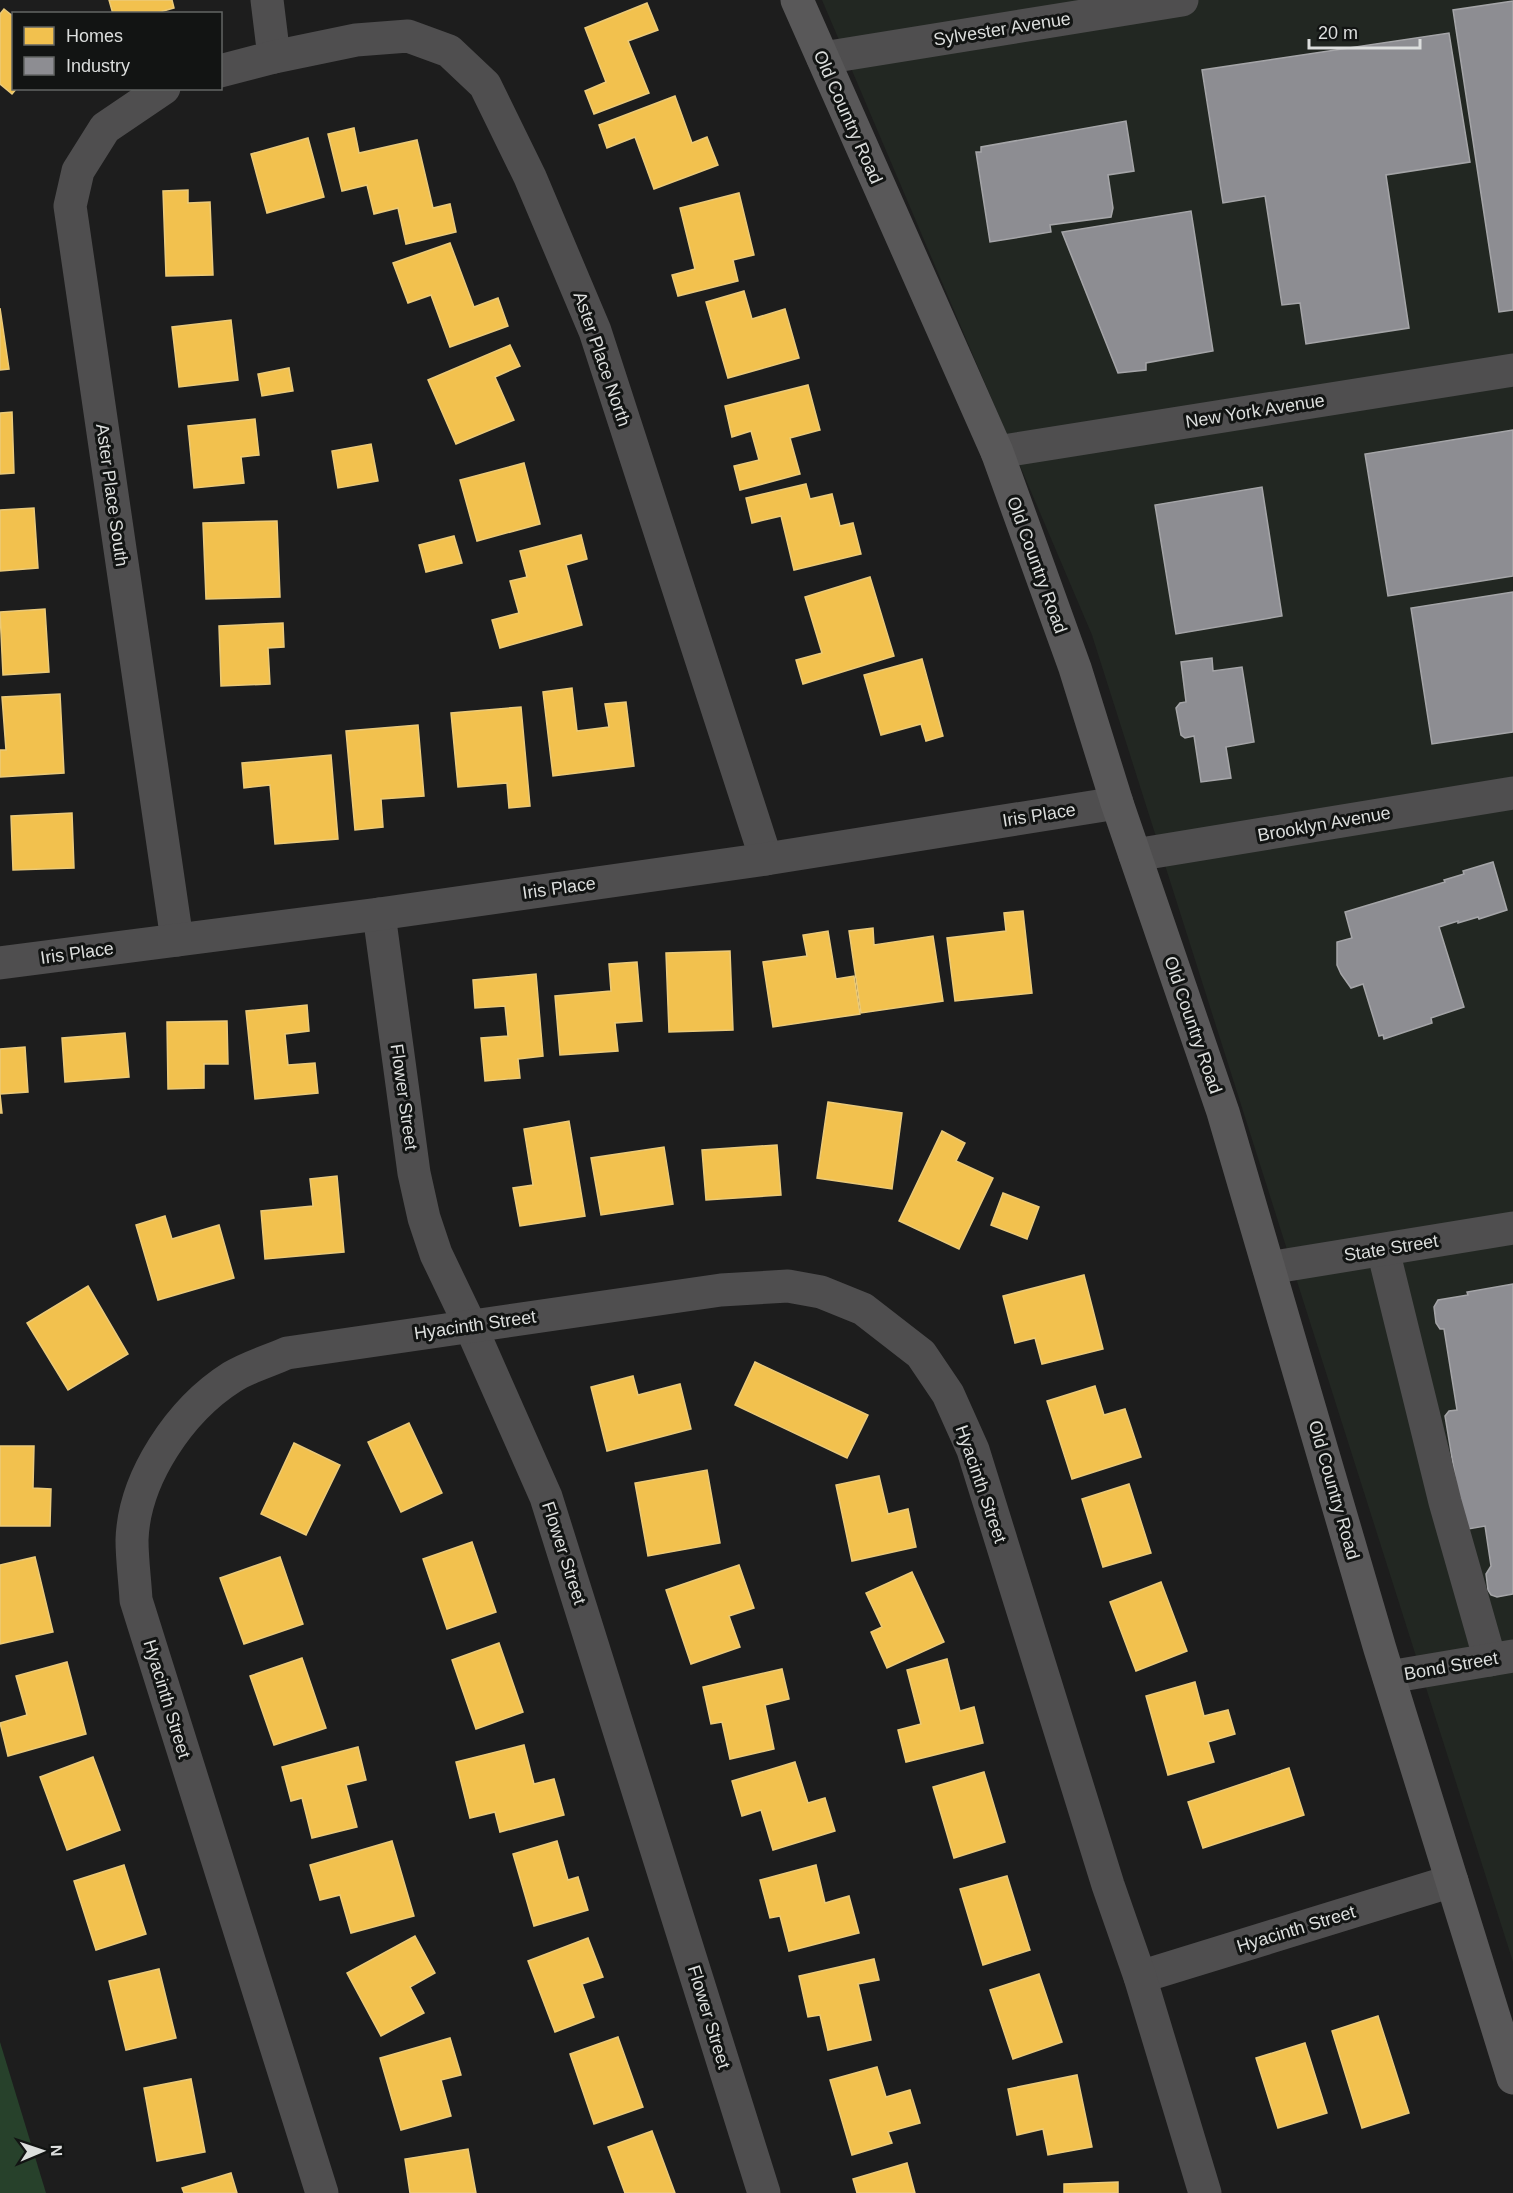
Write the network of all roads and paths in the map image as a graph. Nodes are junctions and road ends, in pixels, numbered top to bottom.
1 (267, 0) edge
2 (797, 0) edge
3 (1182, 0) edge
4 (274, 57) junction
5 (823, 58) junction
6 (222, 70) edge
7 (161, 90) edge
8 (1513, 370) edge
9 (997, 452) junction
10 (1513, 793) edge
11 (1117, 803) junction
12 (1135, 855) junction
13 (766, 859) junction
14 (379, 914) junction
15 (177, 940) junction
16 (0, 963) edge
17 (1513, 1228) edge
18 (1383, 1250) junction
19 (1269, 1268) junction
20 (470, 1325) junction
21 (1502, 1658) edge
22 (1389, 1677) junction
23 (1452, 1881) junction
24 (1140, 1977) junction
25 (1513, 2078) edge
26 (322, 2193) edge
27 (764, 2193) edge
28 (1205, 2193) edge

1 - 4 street
2 - 5 main road, Old Country Road
3 - 5 street, Sylvester Avenue
4 - 6 street
4 - 13 street, Aster Place North
5 - 9 main road, Old Country Road
7 - 15 street, Aster Place South
8 - 9 street, New York Avenue
9 - 11 main road, Old Country Road
10 - 12 street, Brooklyn Avenue
11 - 12 main road, Old Country Road
11 - 13 street, Iris Place
12 - 19 main road, Old Country Road
13 - 14 street, Iris Place
14 - 15 street, Iris Place
14 - 20 street, Flower Street
15 - 16 street, Iris Place
17 - 18 street, State Street
18 - 19 street, State Street
18 - 21 street
19 - 22 main road, Old Country Road
20 - 24 street, Hyacinth Street
20 - 26 street, Hyacinth Street
20 - 27 street, Flower Street
21 - 22 street, Bond Street
22 - 23 main road, Old Country Road
23 - 24 street, Hyacinth Street
23 - 25 main road, Old Country Road
24 - 28 street, Hyacinth Street

